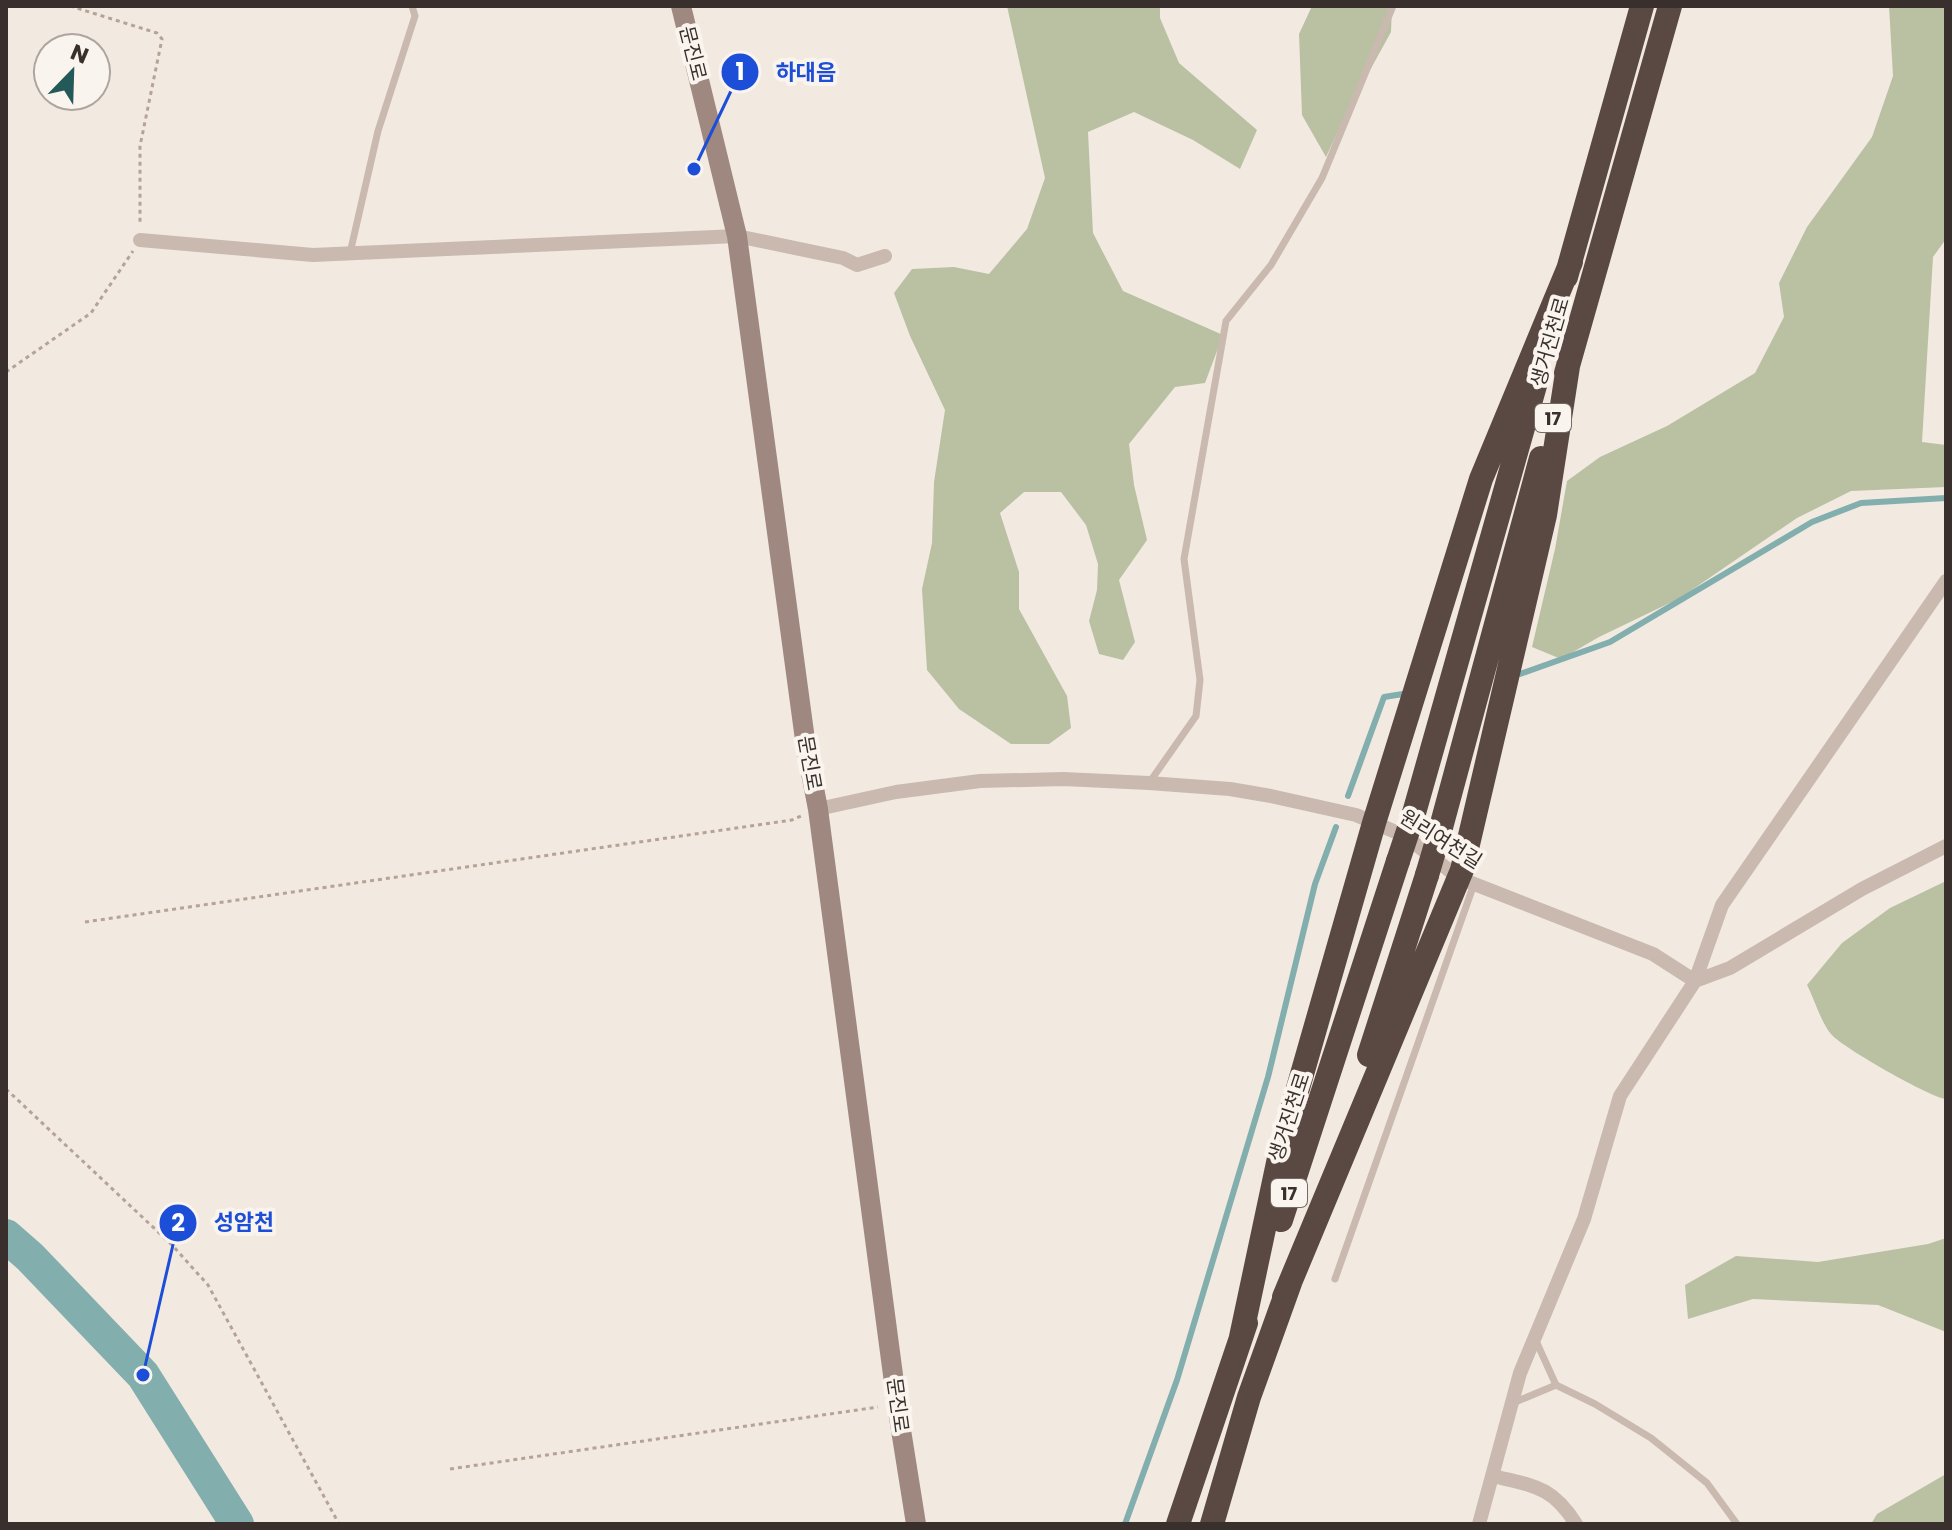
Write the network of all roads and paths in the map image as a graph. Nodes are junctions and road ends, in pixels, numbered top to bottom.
1 (70, 6) edge
2 (412, 6) edge
3 (681, 6) edge
4 (1393, 6) edge
5 (1642, 6) edge
6 (1670, 6) edge
7 (737, 236) junction
8 (140, 240) junction
9 (350, 253) junction
10 (885, 256) dead end
11 (1571, 262) junction
12 (1569, 360) junction
13 (6, 372) edge
14 (1946, 581) edge
15 (1149, 783) junction
16 (818, 809) junction
17 (1374, 823) junction
18 (1946, 846) edge
19 (1467, 881) junction
20 (85, 922) dead end
21 (1695, 981) junction
22 (6, 1089) edge
23 (1335, 1279) dead end
24 (1284, 1297) junction
25 (1241, 1337) junction
26 (1535, 1337) junction
27 (1556, 1385) junction
28 (1511, 1403) junction
29 (897, 1405) junction
30 (450, 1469) dead end
31 (1493, 1476) junction
32 (339, 1524) edge
33 (916, 1524) edge
34 (1178, 1524) edge
35 (1212, 1524) edge
36 (1479, 1524) edge
37 (1576, 1524) edge
38 (1737, 1524) edge

1 - 8 path
2 - 9 lane
3 - 7 street, 문진로
4 - 15 lane
5 - 11 highway, 생거진천로 / 17
6 - 12 highway, 생거진천로 / 17
7 - 9 street
7 - 10 street
7 - 16 street, 문진로
8 - 9 street
8 - 13 path
11 - 17 highway
11 - 25 highway, 생거진천로 / 17, bridge
12 - 19 highway
12 - 24 highway, 생거진천로 / 17, bridge
14 - 21 street
15 - 16 street, 원리여천길
15 - 17 street, 원리여천길
16 - 20 path
16 - 29 street, 문진로
17 - 19 street, 원리여천길
17 - 25 highway
18 - 21 street
19 - 21 street, 원리여천길
19 - 23 lane
19 - 24 highway
21 - 26 street
22 - 32 path
24 - 35 highway, 17
25 - 34 highway, 생거진천로 / 17
26 - 27 lane
26 - 28 street
27 - 28 lane
27 - 38 lane
28 - 31 street
29 - 30 path
29 - 33 street, 문진로
31 - 36 street
31 - 37 street

